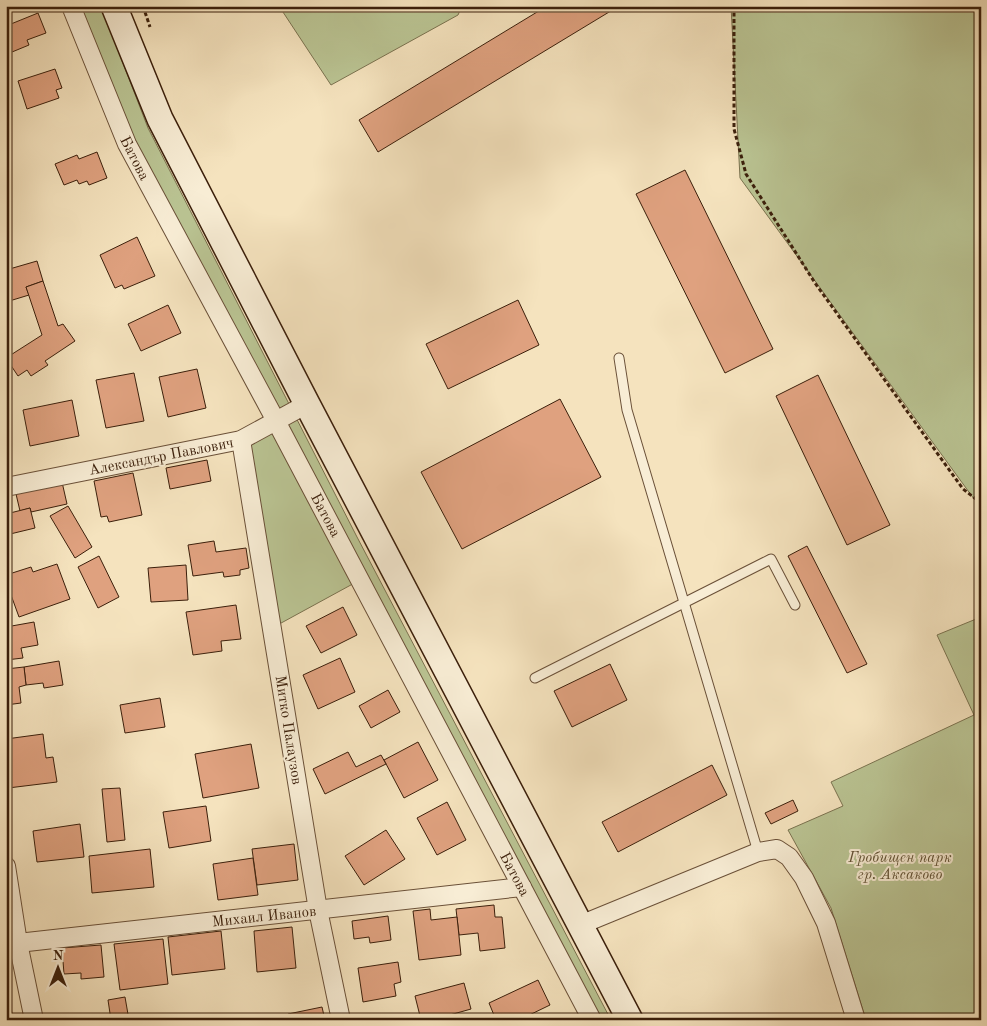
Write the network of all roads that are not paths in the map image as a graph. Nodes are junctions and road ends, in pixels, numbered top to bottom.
1 (71, 6) edge
2 (114, 6) edge
3 (619, 358) dead end
4 (307, 404) junction
5 (276, 421) junction
6 (241, 440) junction
7 (6, 487) edge
8 (684, 603) junction
9 (795, 605) dead end
10 (535, 678) dead end
11 (758, 852) junction
12 (6, 866) edge
13 (522, 887) junction
14 (318, 910) junction
15 (580, 925) junction
16 (12, 940) edge
17 (34, 1020) edge
18 (341, 1020) edge
19 (592, 1020) edge
20 (630, 1020) edge
21 (856, 1020) edge

1 - 5 street, Батова
2 - 4 main road
3 - 8 lane
4 - 5 street, Александър Павлович
4 - 15 main road
5 - 6 street, Александър Павлович
5 - 13 street, Батова
6 - 7 street, Александър Павлович
6 - 14 street, Митко Палаузов
8 - 9 lane
8 - 10 lane
8 - 11 lane
11 - 15 street
11 - 21 street
12 - 16 street
13 - 14 street, Михаил Иванов
13 - 19 street, Батова
14 - 16 street, Михаил Иванов
14 - 18 street, Митко Палаузов
15 - 20 main road
16 - 17 street

